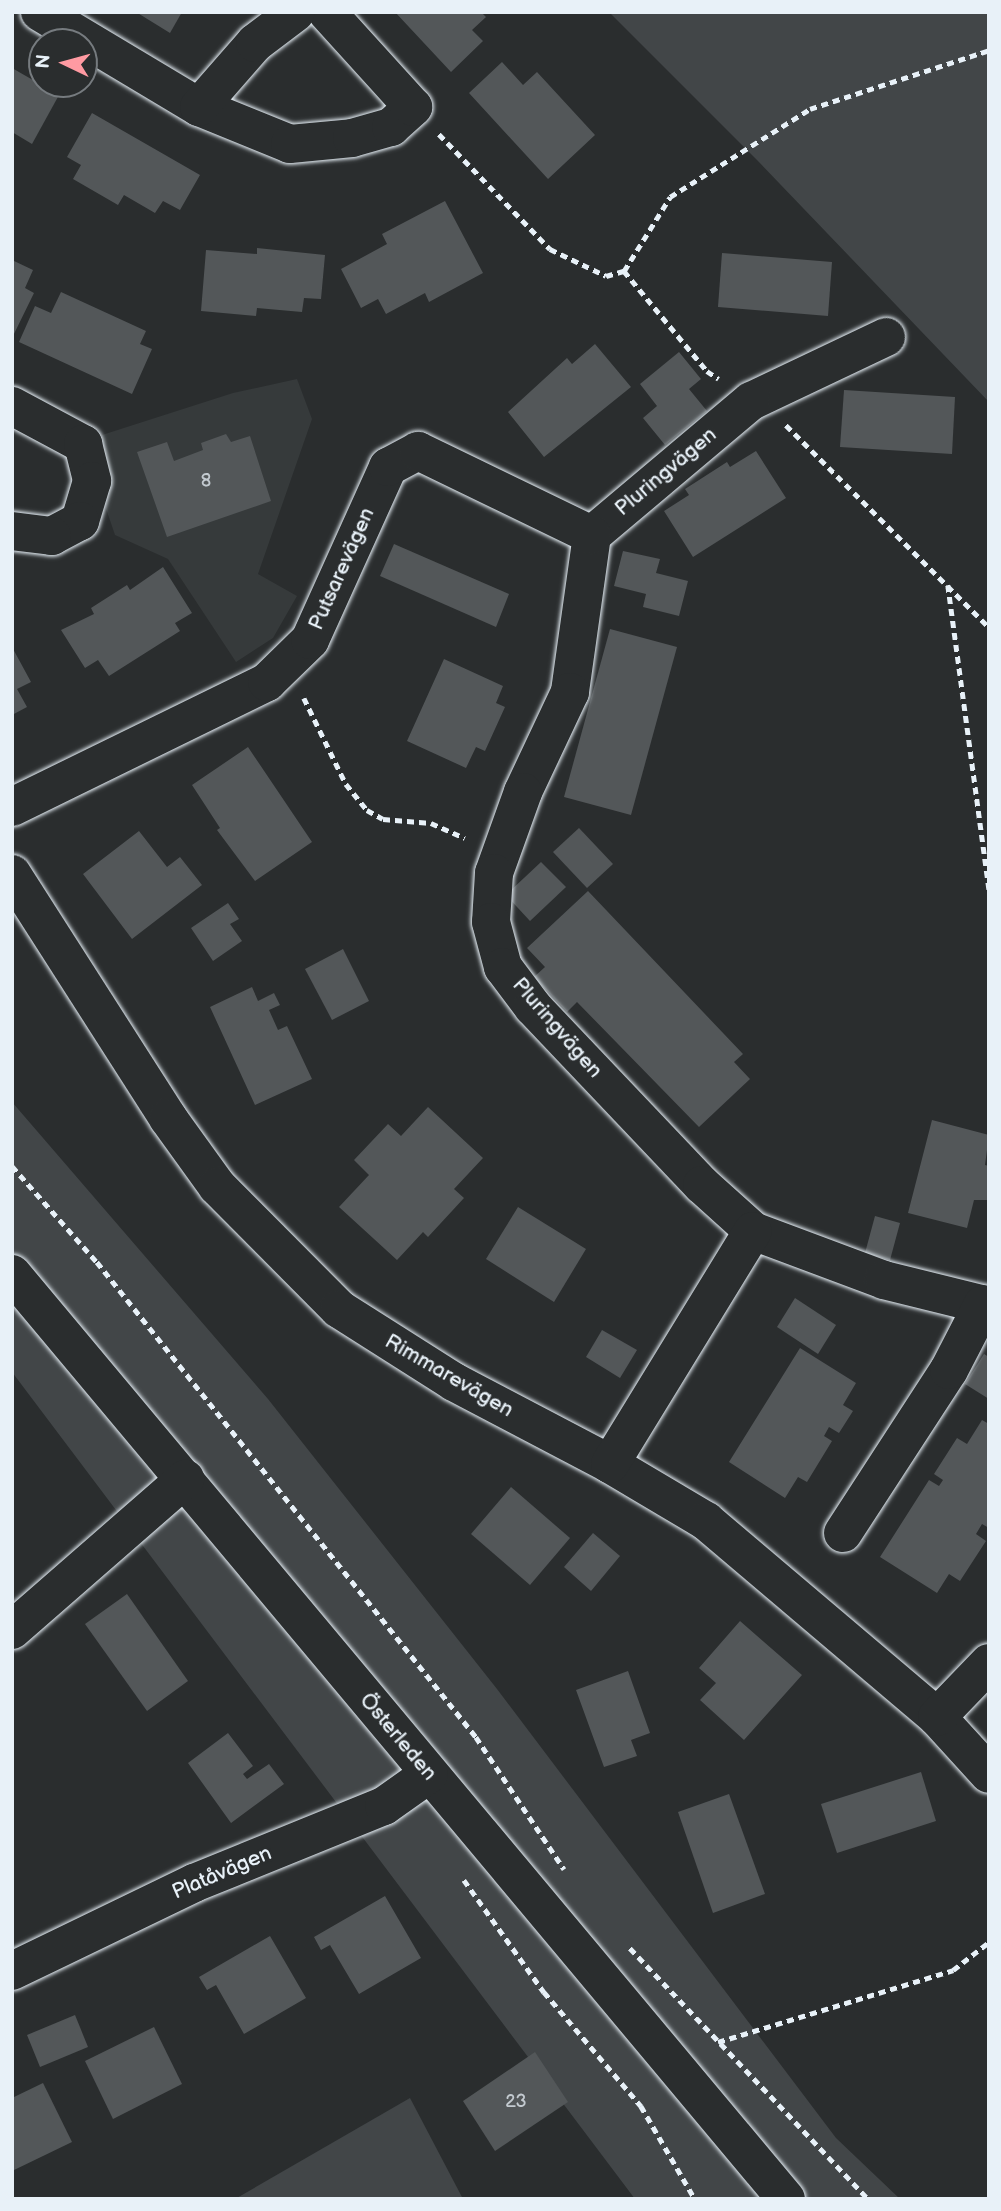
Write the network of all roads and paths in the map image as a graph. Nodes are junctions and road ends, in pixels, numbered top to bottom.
1 (40, 12) edge
2 (296, 12) edge
3 (327, 12) edge
4 (989, 50) edge
5 (199, 107) junction
6 (413, 107) junction
7 (624, 271) junction
8 (886, 337) dead end
9 (751, 401) junction
10 (12, 406) edge
11 (12, 531) edge
12 (592, 535) junction
13 (947, 584) junction
14 (989, 627) edge
15 (289, 660) junction
16 (12, 807) edge
17 (501, 854) junction
18 (12, 874) edge
19 (989, 890) edge
20 (12, 1166) edge
21 (753, 1231) junction
22 (12, 1274) edge
23 (986, 1305) edge
24 (610, 1464) junction
25 (185, 1479) junction
26 (843, 1533) dead end
27 (12, 1630) edge
28 (989, 1663) edge
29 (937, 1717) junction
30 (429, 1774) junction
31 (989, 1774) edge
32 (572, 1881) dead end
33 (989, 1941) edge
34 (625, 1942) dead end
35 (12, 1971) edge
36 (717, 2043) junction
37 (786, 2199) edge
38 (868, 2199) edge

1 - 5 street
2 - 5 street
3 - 6 street
4 - 7 path
5 - 6 street
6 - 7 path
7 - 9 path
8 - 9 street, Pluringvägen
9 - 12 street, Pluringvägen
9 - 13 path
10 - 11 street
12 - 15 street, Putsarevägen
12 - 17 street, Pluringvägen
13 - 14 path
13 - 19 path
15 - 16 street, Putsarevägen
15 - 17 path
17 - 21 street, Pluringvägen
18 - 24 street, Rimmarevägen
20 - 32 path
21 - 23 street, Pluringvägen
21 - 24 street
22 - 25 street, Österleden
23 - 26 street
24 - 29 street, Rimmarevägen
25 - 27 street
25 - 30 street, Österleden
28 - 29 street
29 - 31 street, Rimmarevägen
30 - 35 street, Platåvägen
30 - 37 street, Österleden
33 - 36 path
34 - 36 path
36 - 38 path

